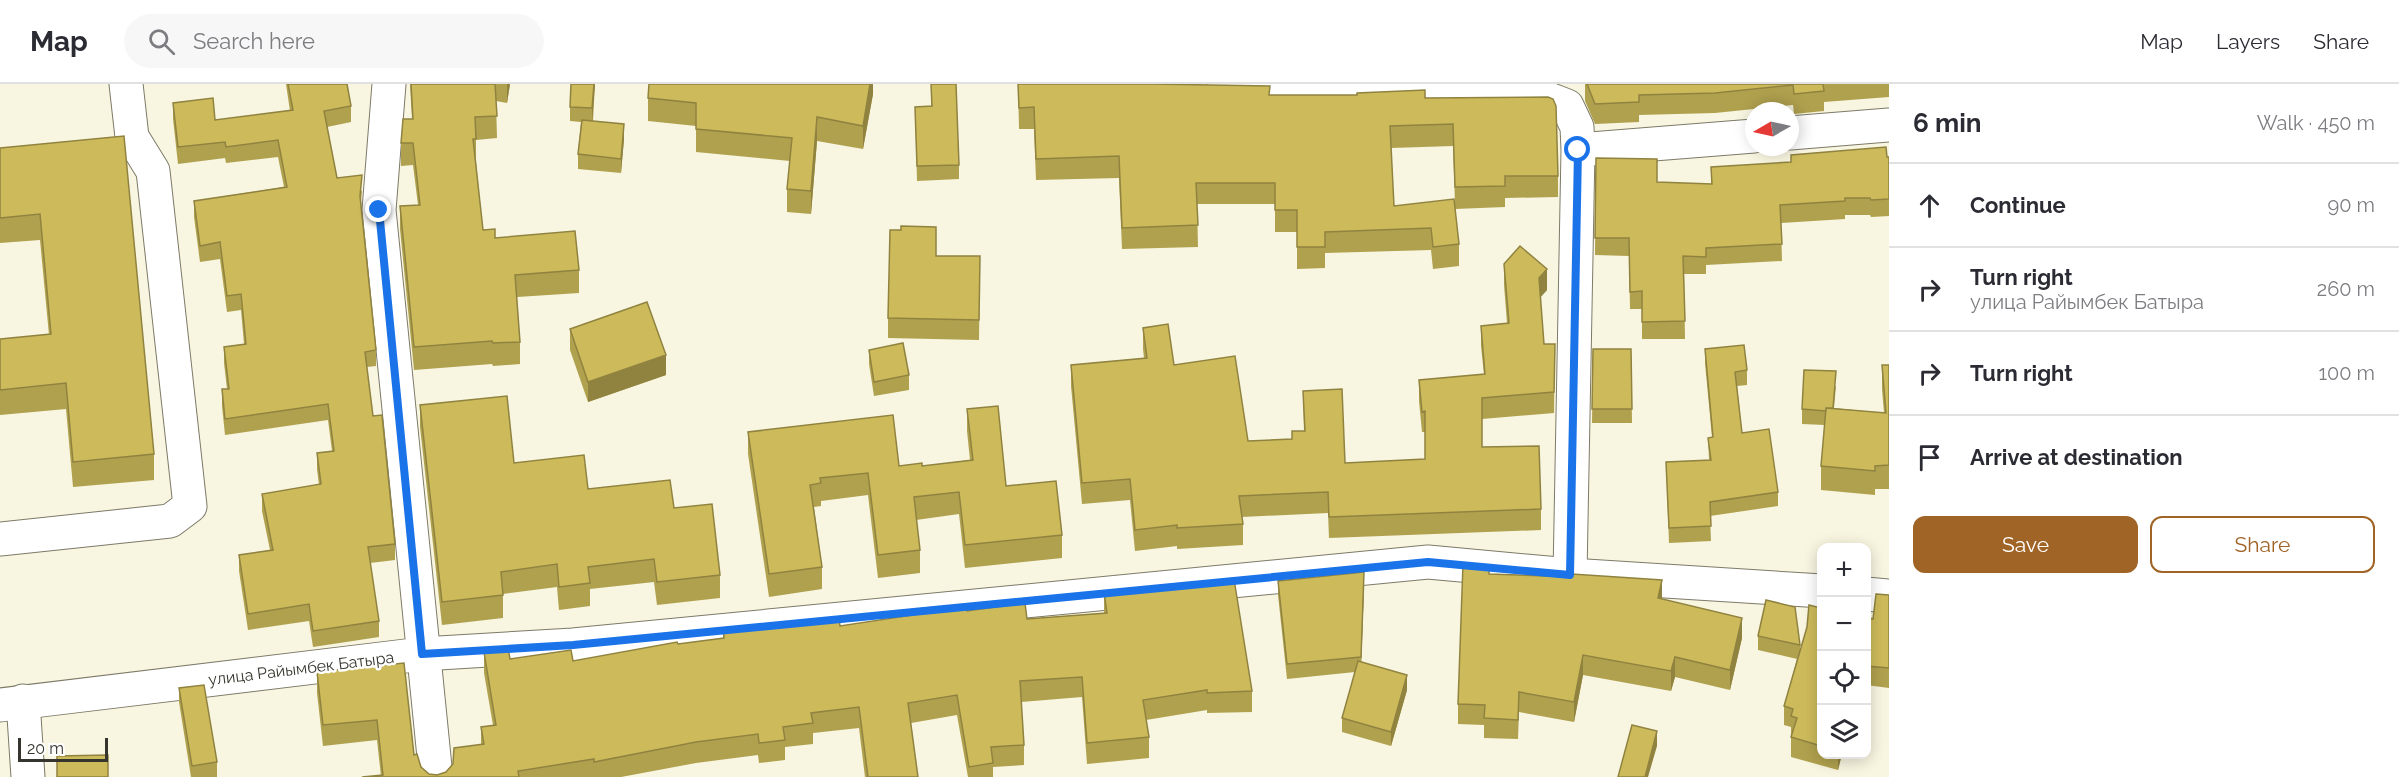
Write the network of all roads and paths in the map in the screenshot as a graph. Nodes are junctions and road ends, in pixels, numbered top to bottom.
1 (126, 84) edge
2 (389, 84) edge
3 (1189, 86) edge
4 (1889, 125) edge
5 (1799, 132) edge
6 (132, 137) junction
7 (1745, 137) edge
8 (99, 141) edge
9 (1578, 150) junction
10 (0, 538) edge
11 (1570, 575) junction
12 (1817, 591) edge
13 (1871, 594) edge
14 (1889, 596) edge
15 (422, 654) junction
16 (11, 703) edge
17 (28, 777) edge
18 (436, 777) edge

1 - 6 street
2 - 15 street
3 - 9 street
4 - 5 street
6 - 8 street
6 - 10 street
7 - 9 street
9 - 11 street
11 - 12 street, улица Райымбек Батыра
11 - 15 street, улица Райымбек Батыра
13 - 14 street
15 - 16 street, улица Райымбек Батыра
15 - 18 street
16 - 17 street

